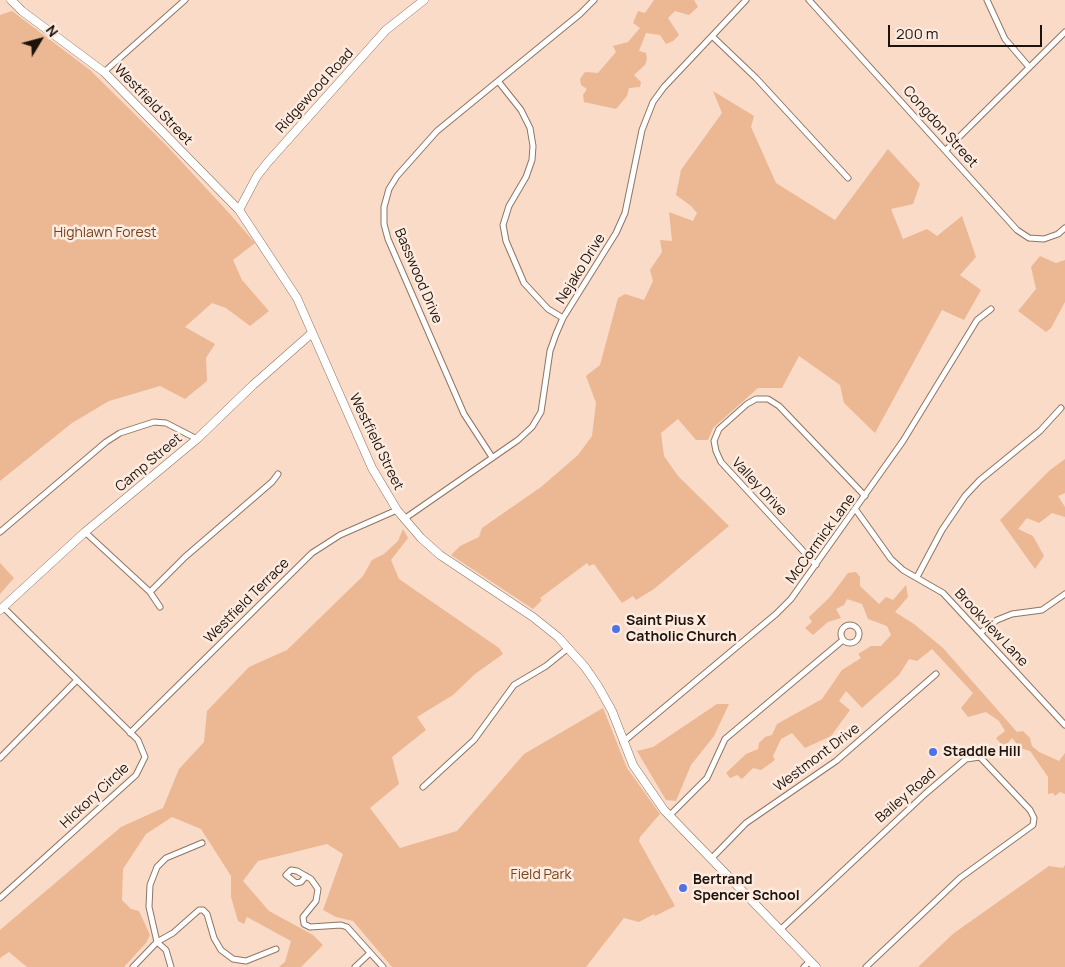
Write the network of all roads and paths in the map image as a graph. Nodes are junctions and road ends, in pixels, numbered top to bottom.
1 (11, 0) edge
2 (185, 0) edge
3 (424, 0) edge
4 (594, 0) edge
5 (746, 0) edge
6 (809, 0) edge
7 (987, 0) edge
8 (1065, 32) edge
9 (712, 36) junction
10 (1029, 67) junction
11 (104, 72) junction
12 (498, 81) junction
13 (946, 150) junction
14 (848, 178) dead end
15 (239, 210) junction
16 (1065, 228) edge
17 (991, 309) dead end
18 (563, 318) junction
19 (312, 333) junction
20 (1061, 408) dead end
21 (197, 439) junction
22 (492, 458) junction
23 (278, 474) dead end
24 (865, 496) junction
25 (397, 510) junction
26 (856, 510) junction
27 (404, 519) junction
28 (0, 532) edge
29 (85, 532) junction
30 (816, 565) junction
31 (917, 577) junction
32 (150, 592) junction
33 (1065, 594) edge
34 (160, 606) dead end
35 (2, 609) edge
36 (980, 633) junction
37 (843, 640) dead end
38 (567, 649) junction
39 (936, 674) dead end
40 (76, 681) junction
41 (1065, 724) edge
42 (130, 733) junction
43 (623, 742) junction
44 (0, 758) edge
45 (423, 787) dead end
46 (669, 816) junction
47 (202, 843) dead end
48 (712, 859) junction
49 (306, 876) dead end
50 (0, 898) edge
51 (780, 930) junction
52 (157, 942) junction
53 (276, 949) dead end
54 (370, 953) junction
55 (813, 964) edge
56 (133, 967) edge
57 (171, 967) edge
58 (355, 967) edge
59 (383, 967) edge
60 (804, 967) edge
61 (866, 967) edge

1 - 11 main road, Westfield Street
2 - 11 street
3 - 15 main road, Ridgewood Road
4 - 12 street, Basswood Drive
5 - 9 street, Nejako Drive
6 - 13 street, Congdon Street
7 - 10 street
8 - 10 street
9 - 14 street
9 - 18 street, Nejako Drive
10 - 13 street
11 - 15 main road, Westfield Street
12 - 18 street
12 - 22 street, Basswood Drive
13 - 16 street, Congdon Street
15 - 19 main road, Westfield Street
17 - 24 street, McCormick Lane
18 - 22 street, Nejako Drive
19 - 21 main road, Camp Street
19 - 25 main road, Westfield Street
20 - 31 street
21 - 28 street
21 - 29 main road, Camp Street
22 - 27 street, Nejako Drive
23 - 32 street
24 - 26 street, McCormick Lane
24 - 30 street, Valley Drive
25 - 27 main road, Westfield Street
25 - 42 street, Westfield Terrace
26 - 30 street, McCormick Lane
26 - 31 street, Brookview Lane
27 - 38 main road, Westfield Street
29 - 32 street
29 - 35 main road, Camp Street
30 - 43 street, McCormick Lane
31 - 36 street, Brookview Lane
32 - 34 street
33 - 36 street
35 - 40 street, Hickory Circle
36 - 41 street, Brookview Lane
37 - 46 street
38 - 43 main road, Westfield Street
38 - 45 street
39 - 48 street, Westmont Drive
40 - 42 street, Hickory Circle
40 - 44 street
42 - 50 street, Hickory Circle
43 - 46 main road, Westfield Street
46 - 48 main road, Westfield Street
47 - 52 street
48 - 51 main road, Westfield Street
49 - 54 street
51 - 55 main road, Westfield Street
51 - 61 street, Bailey Road
52 - 53 street
52 - 56 street
52 - 57 street
54 - 58 street
54 - 59 street
55 - 60 street

